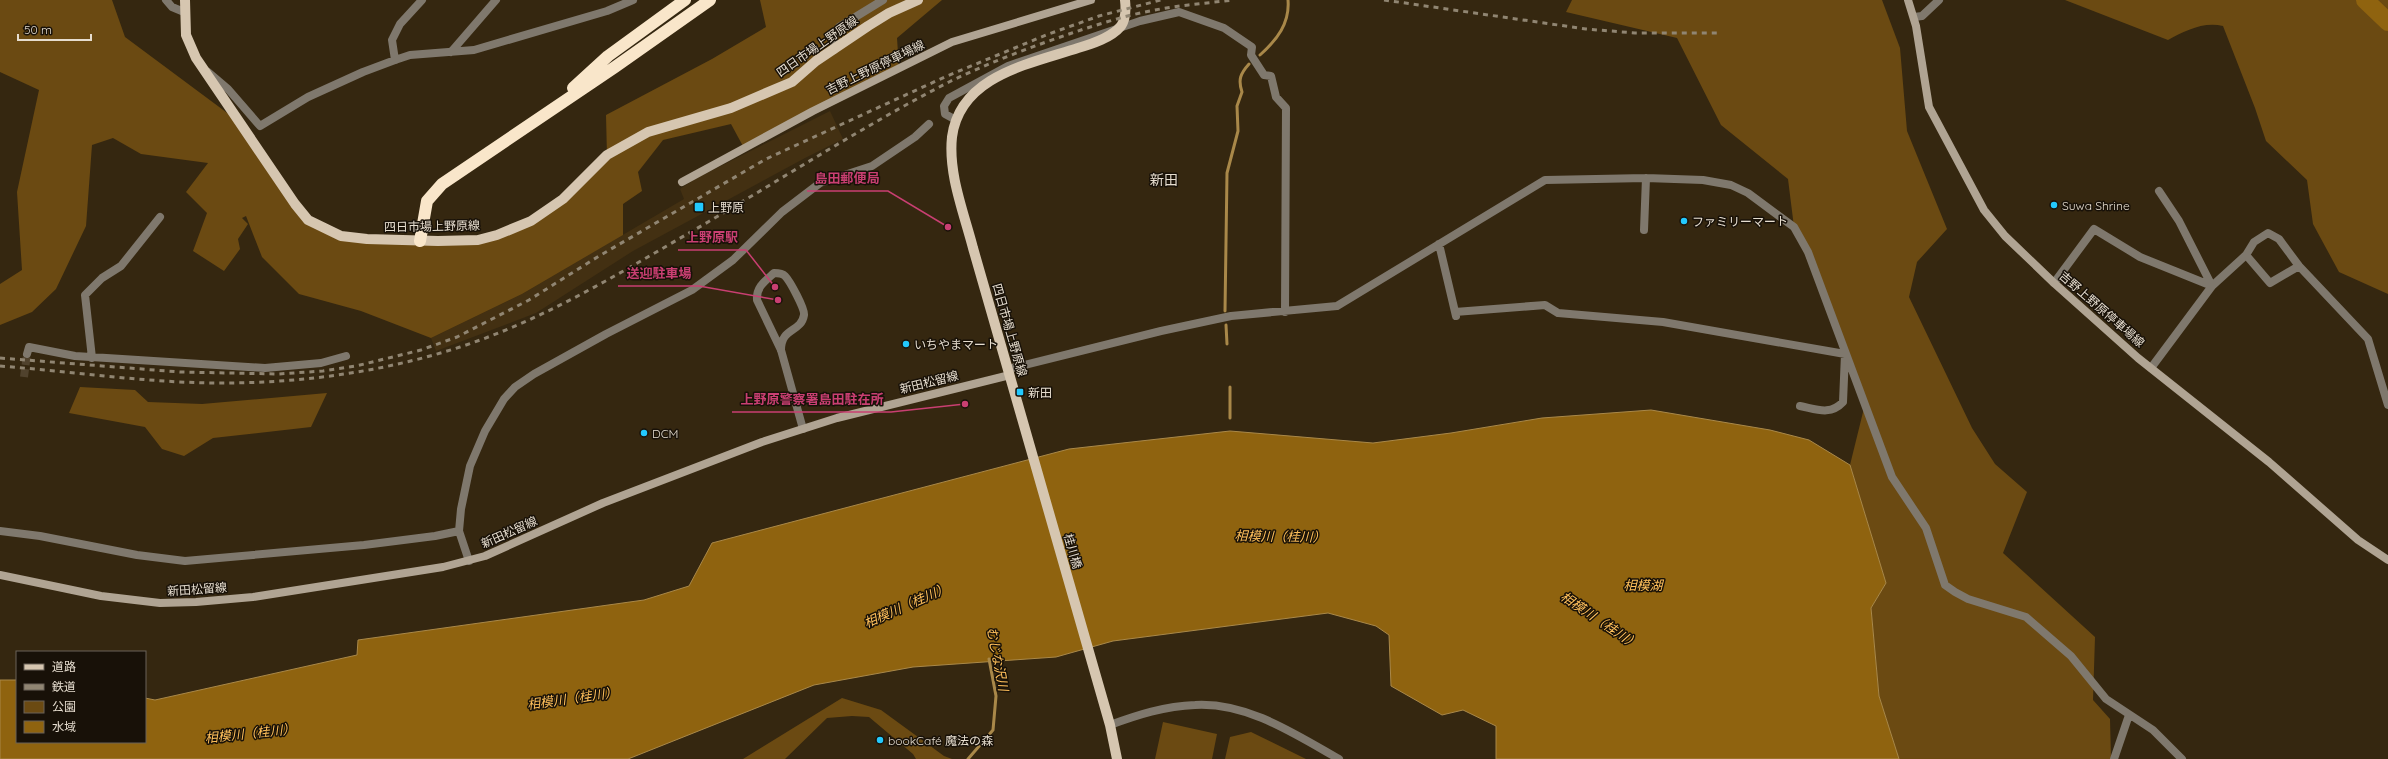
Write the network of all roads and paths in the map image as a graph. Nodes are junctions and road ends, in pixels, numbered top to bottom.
1 (166, 0) edge
2 (185, 0) edge
3 (422, 0) edge
4 (496, 0) edge
5 (633, 0) edge
6 (686, 0) edge
7 (710, 0) edge
8 (883, 0) edge
9 (918, 0) edge
10 (1091, 0) edge
11 (1125, 0) edge
12 (1908, 0) edge
13 (1939, 0) edge
14 (184, 12) junction
15 (1914, 17) junction
16 (834, 50) junction
17 (451, 52) junction
18 (395, 60) junction
19 (203, 68) junction
20 (956, 120) junction
21 (929, 124) dead end
22 (1646, 178) junction
23 (682, 182) dead end
24 (2159, 191) dead end
25 (160, 216) dead end
26 (1644, 230) dead end
27 (420, 241) junction
28 (1439, 244) junction
29 (2246, 255) junction
30 (2299, 266) junction
31 (2054, 283) junction
32 (2212, 286) junction
33 (1285, 312) junction
34 (781, 350) junction
35 (27, 354) dead end
36 (1845, 354) junction
37 (346, 356) dead end
38 (92, 358) junction
39 (2151, 368) junction
40 (1009, 372) junction
41 (2388, 405) edge
42 (1800, 406) dead end
43 (1020, 412) joint
44 (803, 429) junction
45 (0, 531) edge
46 (459, 531) junction
47 (2388, 560) edge
48 (469, 561) junction
49 (0, 575) edge
50 (2129, 715) junction
51 (1110, 725) junction
52 (1117, 759) edge
53 (1339, 759) edge
54 (2114, 759) edge
55 (2182, 759) edge

1 - 14 street
2 - 14 main road, 四日市場上野原線
3 - 18 street
4 - 17 street
5 - 17 street
6 - 27 highway
7 - 27 highway
8 - 16 street
9 - 16 main road, 四日市場上野原線
10 - 23 main road, 吉野上野原停車場線
11 - 20 main road, 四日市場上野原線
12 - 15 main road, 吉野上野原停車場線
13 - 15 street
14 - 19 main road, 四日市場上野原線
15 - 31 main road, 吉野上野原停車場線
16 - 27 main road, 四日市場上野原線
17 - 18 street
18 - 19 street
19 - 27 main road, 四日市場上野原線
20 - 33 street
20 - 40 main road, 四日市場上野原線
21 - 46 street
22 - 26 street
22 - 28 street
22 - 36 street
24 - 32 street
25 - 38 street
28 - 33 street
28 - 36 street
29 - 30 street
29 - 30 street
29 - 32 street
30 - 41 street
31 - 32 street
31 - 39 main road, 吉野上野原停車場線
32 - 39 street
33 - 40 street
34 - 34 street
34 - 44 street
35 - 38 street
36 - 42 street
36 - 50 street
37 - 38 street
39 - 47 main road, 吉野上野原停車場線
40 - 43 main road, 四日市場上野原線
40 - 44 main road, 新田松留線
43 - 51 main road, 桂川橋
44 - 48 main road, 新田松留線
45 - 46 street
46 - 48 street
48 - 49 main road, 新田松留線
50 - 54 street
50 - 55 street
51 - 52 main road
51 - 53 street

